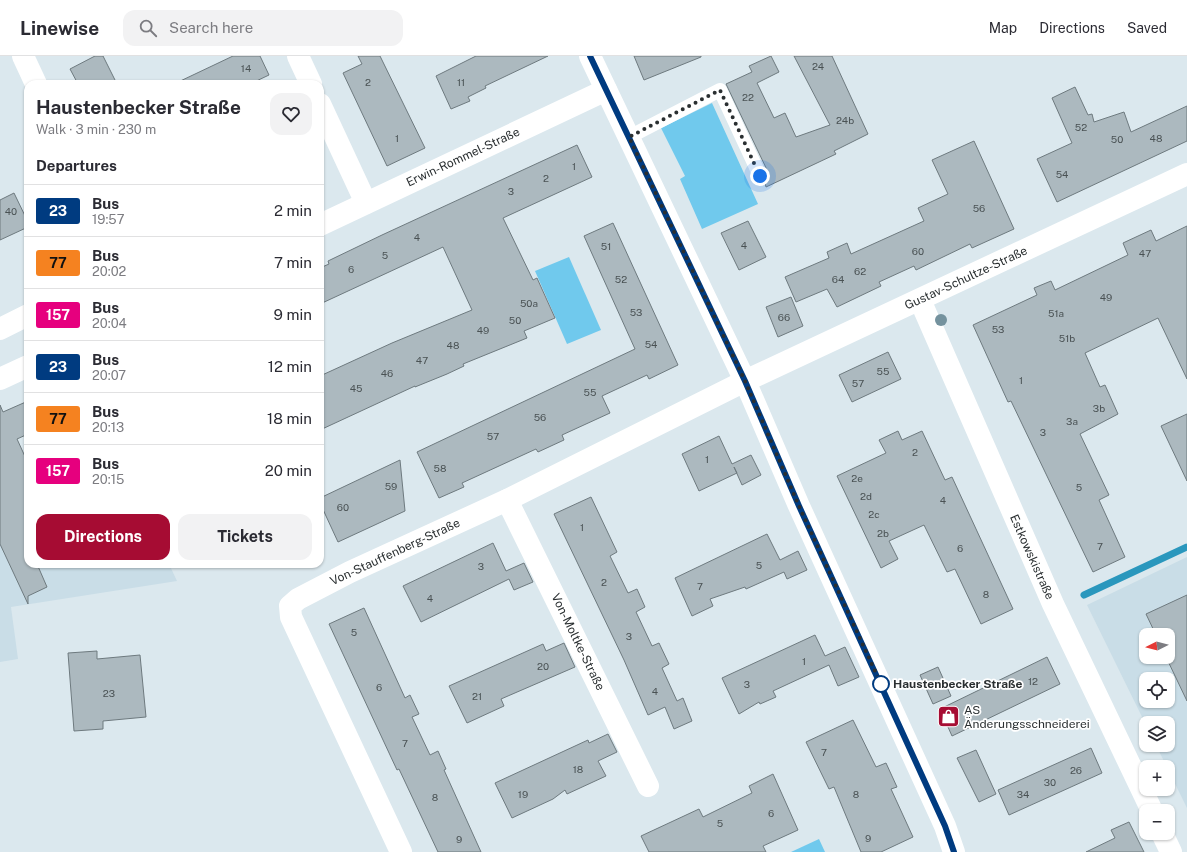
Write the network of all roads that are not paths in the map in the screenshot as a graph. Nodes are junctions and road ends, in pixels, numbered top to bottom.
1 (23, 56) edge
2 (298, 56) edge
3 (590, 56) edge
4 (34, 80) edge
5 (309, 80) edge
6 (606, 90) junction
7 (324, 113) edge
8 (629, 137) junction
9 (1187, 174) edge
10 (760, 176) dead end
11 (366, 202) junction
12 (324, 223) edge
13 (920, 300) junction
14 (24, 317) edge
15 (0, 329) edge
16 (24, 368) edge
17 (0, 379) edge
18 (745, 381) junction
19 (507, 500) junction
20 (648, 786) dead end
21 (1149, 804) edge
22 (1165, 840) edge
23 (401, 852) edge
24 (954, 852) edge
25 (1171, 852) edge

1 - 4 street
2 - 5 street
3 - 6 street
6 - 8 street
6 - 11 street, Erwin-Rommel-Straße
7 - 11 street
8 - 10 lane
8 - 18 street
9 - 13 street, Gustav-Schultze-Straße
11 - 12 street, Erwin-Rommel-Straße
13 - 18 street, Gustav-Schultze-Straße
13 - 21 street, Estkowskistraße
14 - 15 street
16 - 17 street
18 - 19 street, Von-Stauffenberg-Straße
18 - 24 street
19 - 20 street, Von-Moltke-Straße
19 - 23 street, Von-Stauffenberg-Straße
22 - 25 street

